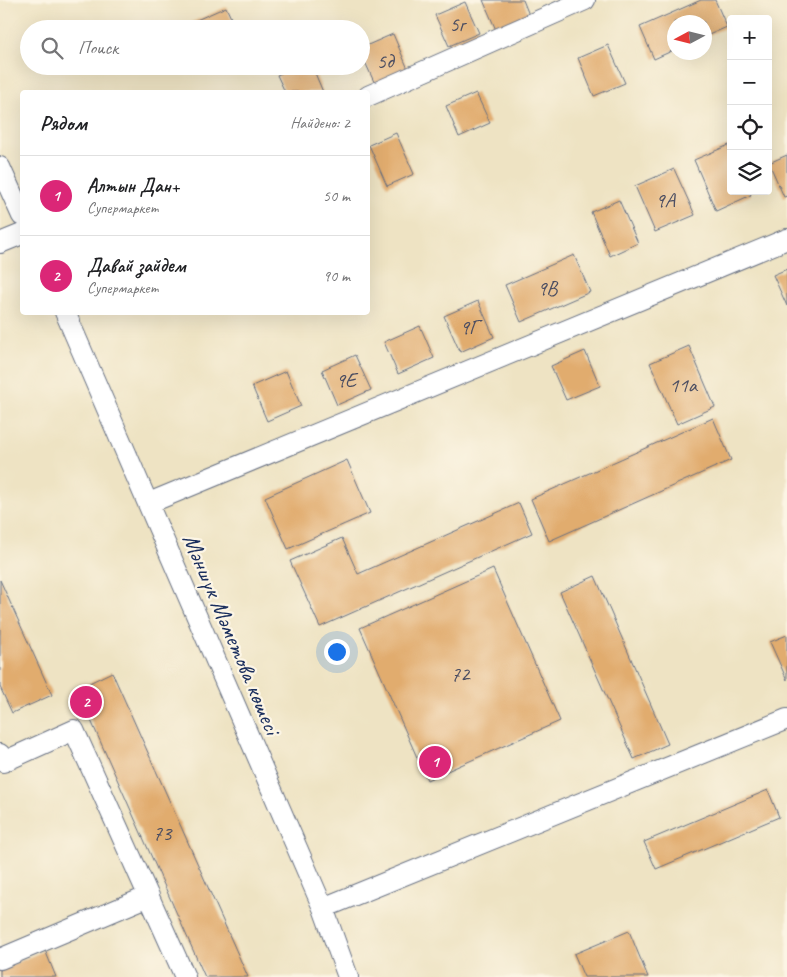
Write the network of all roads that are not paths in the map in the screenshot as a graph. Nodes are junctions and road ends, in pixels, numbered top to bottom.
1 (585, 0) edge
2 (370, 95) edge
3 (0, 167) edge
4 (20, 212) edge
5 (20, 235) edge
6 (787, 239) edge
7 (0, 243) edge
8 (66, 315) edge
9 (149, 503) junction
10 (787, 719) edge
11 (1, 760) edge
12 (149, 896) junction
13 (323, 908) junction
14 (0, 959) edge
15 (185, 977) edge
16 (348, 977) edge

1 - 2 street
3 - 4 street
5 - 7 street
6 - 9 street
8 - 9 street, Мәншүк Мәметова көшесі
9 - 13 street, Мәншүк Мәметова көшесі
10 - 13 street
11 - 12 street
12 - 14 street
12 - 15 street
13 - 16 street, Мәншүк Мәметова көшесі

